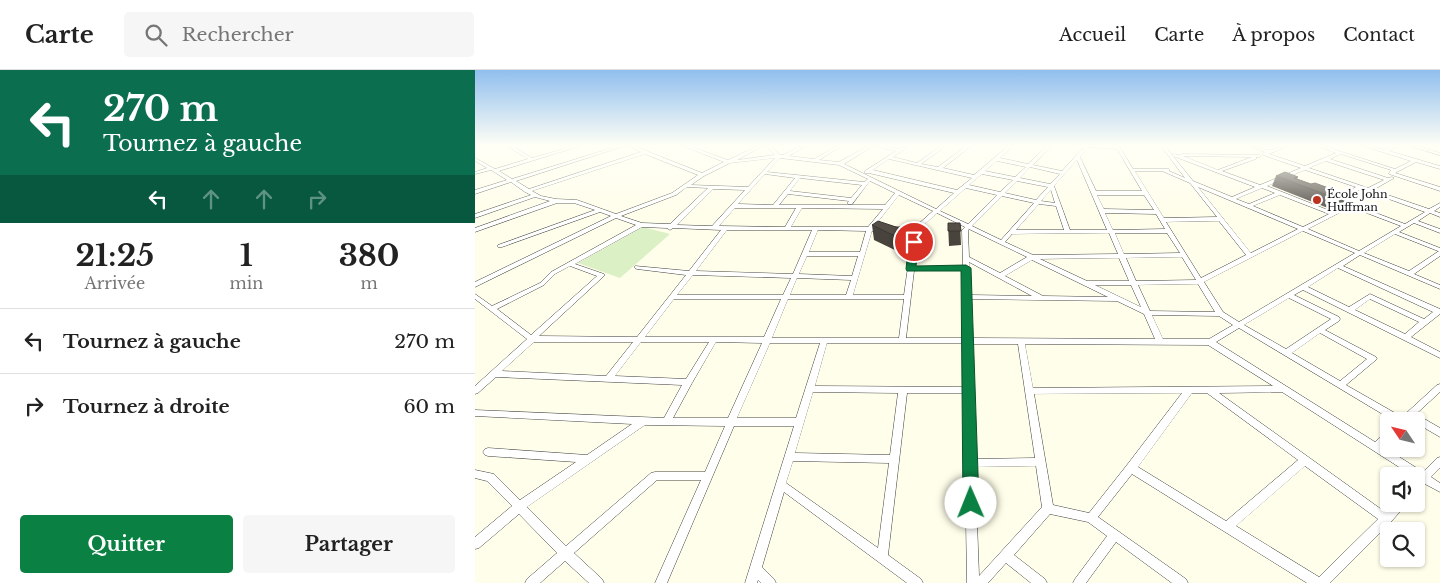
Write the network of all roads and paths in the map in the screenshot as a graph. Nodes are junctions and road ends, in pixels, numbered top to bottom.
1 (493, 170) joint
2 (546, 170) edge
3 (591, 170) edge
4 (688, 170) edge
5 (713, 170) edge
6 (768, 170) edge
7 (853, 170) edge
8 (943, 170) edge
9 (984, 170) edge
10 (1025, 170) edge
11 (1049, 170) edge
12 (1067, 170) edge
13 (1084, 170) edge
14 (1131, 170) joint
15 (1163, 170) joint
16 (1182, 170) edge
17 (1215, 170) edge
18 (1221, 170) edge
19 (1300, 170) edge
20 (1311, 170) edge
21 (1359, 170) edge
22 (1387, 170) edge
23 (1401, 170) edge
24 (869, 171) joint
25 (1218, 171) junction
26 (982, 172) junction
27 (475, 173) edge
28 (765, 173) junction
29 (1064, 173) junction
30 (1396, 173) junction
31 (862, 174) junction
32 (702, 176) junction
33 (799, 176) junction
34 (975, 177) junction
35 (1016, 178) junction
36 (1279, 178) junction
37 (1389, 180) junction
38 (511, 181) junction
39 (868, 181) junction
40 (1191, 182) junction
41 (1288, 182) edge
42 (688, 186) junction
43 (965, 186) junction
44 (1052, 186) junction
45 (475, 187) edge
46 (712, 187) junction
47 (1260, 187) junction
48 (1361, 187) junction
49 (750, 189) junction
50 (1440, 189) edge
51 (483, 190) junction
52 (1369, 190) junction
53 (527, 191) junction
54 (475, 192) edge
55 (786, 192) junction
56 (899, 192) junction
57 (958, 192) junction
58 (1094, 193) junction
59 (1280, 193) junction
60 (1001, 194) junction
61 (1146, 194) junction
62 (535, 195) junction
63 (1328, 197) edge
64 (1232, 199) junction
65 (852, 200) junction
66 (1336, 200) junction
67 (556, 201) junction
68 (1038, 202) junction
69 (1059, 205) junction
70 (1351, 205) junction
71 (1440, 205) edge
72 (733, 206) junction
73 (775, 206) junction
74 (800, 206) junction
75 (1249, 206) junction
76 (847, 207) junction
77 (886, 207) junction
78 (600, 210) junction
79 (937, 210) junction
80 (1429, 211) junction
81 (1102, 212) junction
82 (1157, 212) junction
83 (1334, 214) junction
84 (1440, 215) edge
85 (475, 216) edge
86 (616, 216) junction
87 (1221, 219) junction
88 (1162, 220) junction
89 (1414, 221) junction
90 (641, 226) junction
91 (968, 226) junction
92 (1405, 226) junction
93 (670, 228) junction
94 (713, 228) junction
95 (787, 228) junction
96 (816, 228) junction
97 (870, 228) junction
98 (916, 228) junction
99 (725, 229) junction
100 (1303, 229) junction
101 (475, 230) edge
102 (1169, 231) junction
103 (1440, 231) edge
104 (1012, 232) junction
105 (1068, 232) junction
106 (1111, 232) junction
107 (1394, 232) junction
108 (1002, 242) junction
109 (500, 246) dead end
110 (1440, 251) edge
111 (1360, 253) junction
112 (805, 254) junction
113 (862, 254) junction
114 (1122, 255) junction
115 (1184, 255) junction
116 (1250, 256) junction
117 (1032, 257) junction
118 (966, 258) junction
119 (1437, 259) edge
120 (570, 264) junction
121 (1338, 266) junction
122 (637, 267) dead end
123 (966, 268) junction
124 (911, 269) junction
125 (690, 273) junction
126 (1409, 274) junction
127 (795, 276) junction
128 (1001, 276) junction
129 (855, 278) junction
130 (1134, 282) junction
131 (1200, 282) junction
132 (1085, 283) junction
133 (475, 285) edge
134 (1303, 287) junction
135 (1440, 287) edge
136 (1289, 295) junction
137 (475, 296) edge
138 (672, 297) junction
139 (786, 297) junction
140 (849, 297) junction
141 (907, 297) junction
142 (967, 297) junction
143 (1043, 298) junction
144 (1118, 299) junction
145 (491, 309) junction
146 (1350, 310) junction
147 (1439, 312) edge
148 (1147, 313) junction
149 (1220, 314) junction
150 (1425, 322) junction
151 (1239, 325) junction
152 (1320, 330) junction
153 (1405, 338) junction
154 (531, 339) junction
155 (638, 340) junction
156 (714, 340) junction
157 (767, 340) junction
158 (824, 340) junction
159 (902, 341) junction
160 (968, 341) junction
161 (1021, 341) junction
162 (1160, 342) junction
163 (1210, 342) junction
164 (1286, 353) junction
165 (1440, 355) edge
166 (494, 374) junction
167 (608, 379) junction
168 (688, 382) junction
169 (1340, 385) junction
170 (1440, 387) edge
171 (809, 389) junction
172 (903, 389) junction
173 (1284, 389) junction
174 (969, 390) junction
175 (1189, 390) junction
176 (1209, 390) junction
177 (475, 391) edge
178 (1029, 391) junction
179 (1392, 412) edge
180 (1413, 412) edge
181 (475, 413) edge
182 (643, 421) junction
183 (667, 422) junction
184 (799, 422) junction
185 (731, 423) junction
186 (1425, 427) edge
187 (1440, 433) edge
188 (1380, 443) edge
189 (1375, 447) junction
190 (487, 452) dead end
191 (789, 457) junction
192 (589, 459) junction
193 (894, 459) junction
194 (1305, 460) junction
195 (1440, 461) edge
196 (1040, 462) junction
197 (970, 463) junction
198 (1407, 467) edge
199 (1131, 468) junction
200 (475, 474) edge
201 (708, 476) junction
202 (1425, 477) edge
203 (1425, 479) edge
204 (780, 484) junction
205 (1440, 488) edge
206 (519, 507) junction
207 (1048, 509) junction
208 (1393, 512) edge
209 (1091, 518) junction
210 (1386, 519) junction
211 (1227, 527) junction
212 (1114, 535) junction
213 (475, 544) edge
214 (565, 553) junction
215 (1005, 555) junction
216 (882, 557) junction
217 (755, 569) junction
218 (531, 583) edge
219 (598, 583) edge
220 (661, 583) edge
221 (751, 583) edge
222 (770, 583) edge
223 (917, 583) edge
224 (973, 583) edge
225 (980, 583) edge
226 (1041, 583) edge
227 (1079, 583) edge
228 (1182, 583) edge
229 (1318, 583) edge
230 (1322, 583) edge

1 - 27 street
1 - 38 street
2 - 38 street
3 - 53 street
4 - 32 street
5 - 32 street
6 - 28 street
7 - 31 street
8 - 34 street
9 - 26 street
10 - 35 street
11 - 29 street
12 - 29 street
13 - 58 street
14 - 15 street
14 - 61 street
15 - 40 street
16 - 40 street
17 - 25 street
18 - 25 street
19 - 36 street
20 - 48 street
21 - 37 street
22 - 30 street
23 - 30 street
24 - 31 street
24 - 57 street
25 - 47 street
26 - 34 street
26 - 35 street
28 - 33 street
28 - 49 street
29 - 44 street
30 - 37 street
30 - 50 street
31 - 39 street
32 - 42 street
33 - 39 street
33 - 55 street
34 - 43 street
35 - 44 street
35 - 60 street
36 - 41 street
36 - 47 street
37 - 52 street
38 - 51 street
38 - 53 street
39 - 56 street
39 - 65 street
40 - 64 street
40 - 87 street
42 - 46 street
42 - 86 street
43 - 57 street
43 - 60 street
44 - 68 street
44 - 69 street
45 - 51 street
46 - 49 street
46 - 93 street
47 - 59 street
47 - 64 street
48 - 52 street
48 - 66 street
49 - 72 street
51 - 54 street
52 - 80 street
53 - 62 street
55 - 65 street
55 - 73 street
56 - 77 street
56 - 79 street
57 - 79 street
58 - 61 street
58 - 81 street
59 - 75 street
59 - 83 street
60 - 68 street
60 - 91 street
61 - 82 street
62 - 67 street
62 - 85 street
63 - 66 street
64 - 75 street
65 - 76 street
66 - 70 street
67 - 78 street
67 - 101 street
68 - 69 street
68 - 104 street
69 - 105 street
70 - 83 street
70 - 92 street
71 - 80 street
72 - 73 street
72 - 94 street
73 - 74 street
74 - 76 street
74 - 95 street
75 - 100 street
76 - 77 street
77 - 97 street
78 - 86 street
78 - 109 street
79 - 91 street
79 - 98 street
80 - 84 street
80 - 89 street
81 - 82 street
81 - 106 street
82 - 88 street
83 - 100 street
86 - 90 street
86 - 133 street
87 - 88 street
87 - 116 street
88 - 102 street
89 - 92 street
89 - 103 street
90 - 93 street
90 - 120 street
91 - 108 street
91 - 118 street
92 - 107 street
93 - 94 street
94 - 99 street
95 - 96 street
95 - 99 street
96 - 97 street
96 - 112 street
97 - 98 street
97 - 113 street
98 - 124 street
99 - 125 street
100 - 111 street
100 - 116 street
102 - 106 street
102 - 115 street
104 - 105 street
104 - 108 street
105 - 106 street
106 - 114 street
107 - 110 street
107 - 111 street
108 - 117 street
110 - 119 street
111 - 121 street
111 - 126 street
112 - 113 street
112 - 127 street
113 - 129 street
114 - 115 street
114 - 117 street
114 - 130 street
115 - 131 street
116 - 131 street
117 - 128 street
117 - 132 street
118 - 123 street
118 - 128 street
119 - 126 street
120 - 145 street
120 - 154 street
121 - 134 street
121 - 147 street
122 - 125 street
123 - 124 street
123 - 142 street
124 - 141 street
125 - 127 street
125 - 138 street
126 - 135 street
127 - 129 street
127 - 139 street
128 - 143 street
129 - 140 street
130 - 131 street
130 - 132 street
130 - 148 street
131 - 149 street
132 - 144 street
134 - 136 street
134 - 146 street
136 - 151 street
136 - 152 street
137 - 145 street
138 - 139 street
138 - 155 street
139 - 140 street
139 - 157 street
140 - 141 street
141 - 159 street
142 - 143 street
142 - 160 street
143 - 144 street
144 - 148 street
145 - 154 street
146 - 150 street
146 - 153 street
147 - 150 street
148 - 149 street
148 - 162 street
149 - 151 street
150 - 153 street
151 - 163 street
151 - 164 street
152 - 164 street
152 - 169 street
153 - 165 street
154 - 155 street
154 - 166 street
155 - 156 street
155 - 167 street
156 - 157 street
156 - 168 street
157 - 158 street
157 - 185 street
158 - 159 street
158 - 171 street
159 - 160 street
160 - 161 street
160 - 174 street
161 - 162 street
161 - 178 street
162 - 163 street
163 - 173 street
164 - 169 street
166 - 167 street
166 - 177 street
167 - 168 street
168 - 183 street
169 - 179 street
170 - 180 street
171 - 172 street
171 - 184 street
172 - 174 street
172 - 193 street
173 - 176 street
173 - 189 street
174 - 197 street
175 - 176 street
175 - 178 street
175 - 199 street
176 - 194 street
178 - 196 street
181 - 182 street
182 - 183 street
182 - 192 street
183 - 185 street
184 - 185 street
184 - 191 street
185 - 201 street
186 - 187 street
188 - 189 street
189 - 198 street
190 - 192 street
191 - 193 street
191 - 204 street
192 - 206 street
193 - 216 street
194 - 210 street
194 - 211 street
195 - 202 street
196 - 197 street
196 - 207 street
197 - 224 street
199 - 209 street
199 - 211 street
200 - 206 street
201 - 214 street
201 - 220 street
203 - 205 street
204 - 216 street
204 - 217 street
206 - 213 street
206 - 214 street
207 - 209 street
207 - 215 street
208 - 210 street
209 - 212 street
210 - 230 street
211 - 229 street
212 - 227 street
212 - 228 street
214 - 218 street
214 - 219 street
215 - 225 street
215 - 226 street
216 - 223 street
217 - 221 street
217 - 222 street

